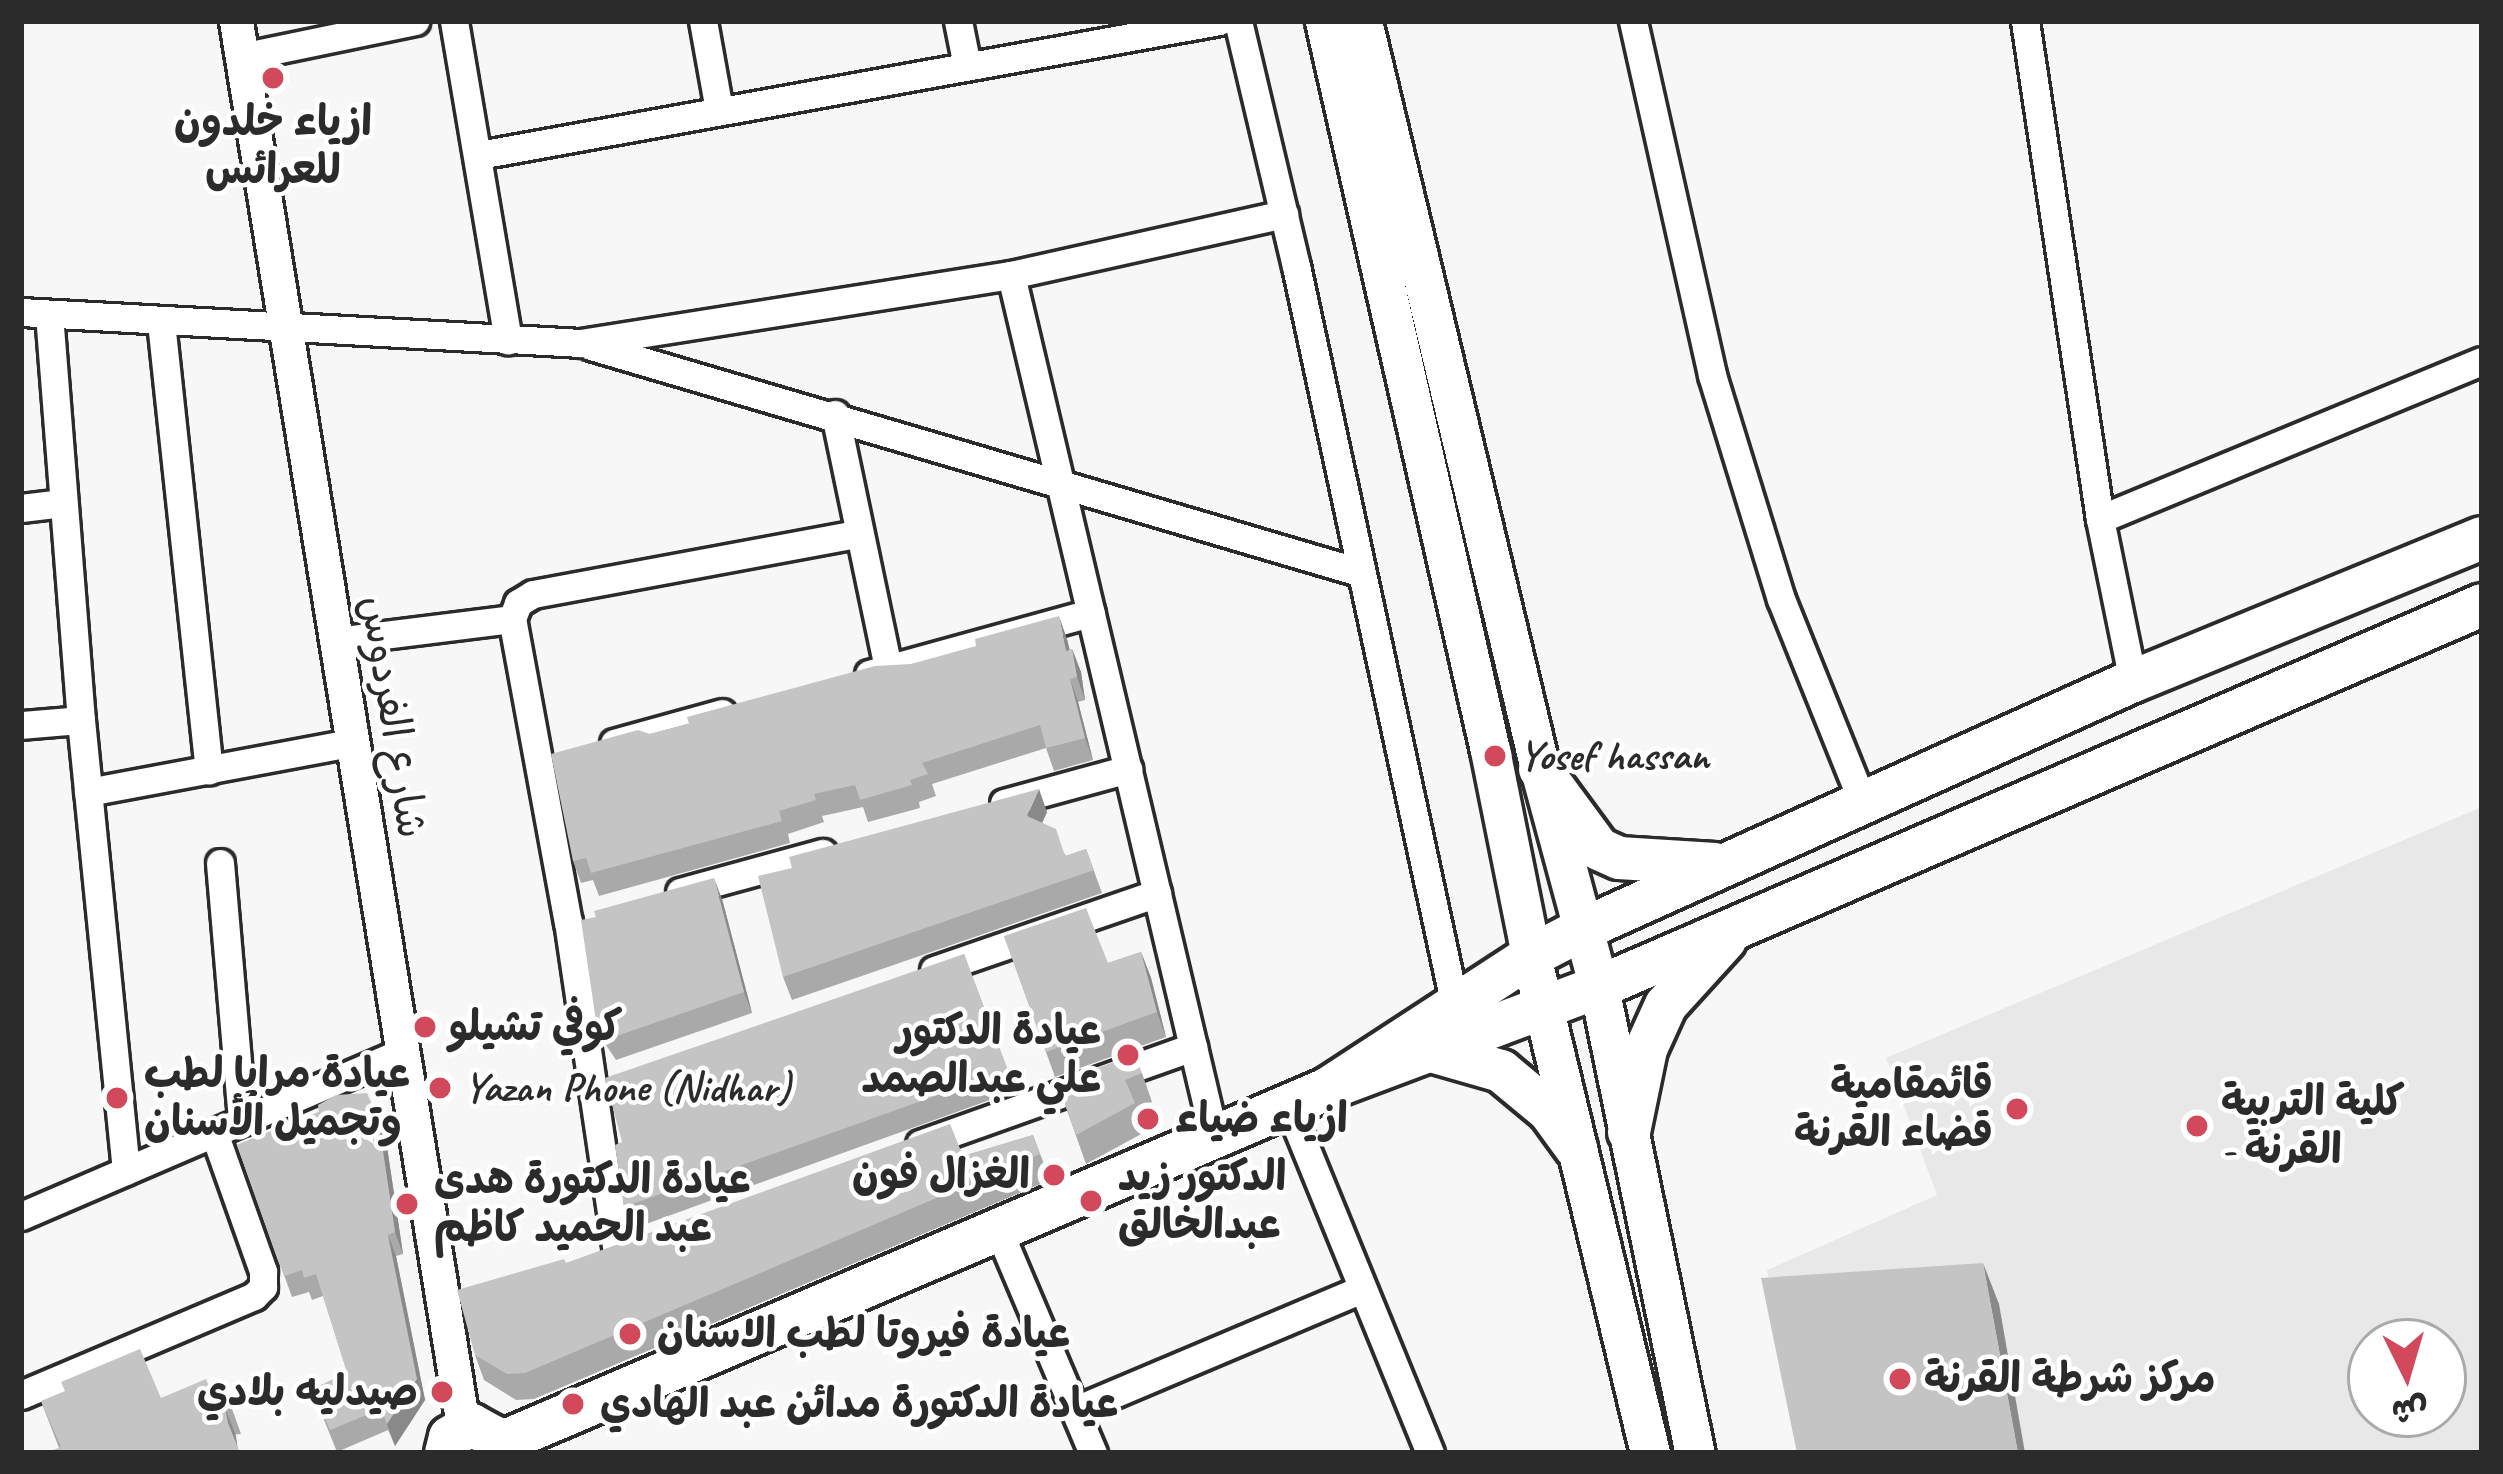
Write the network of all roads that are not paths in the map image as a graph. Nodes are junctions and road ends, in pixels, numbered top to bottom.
1 (236, 21) edge
2 (415, 21) edge
3 (454, 21) edge
4 (703, 21) edge
5 (958, 21) edge
6 (1219, 21) edge
7 (1238, 21) edge
8 (1325, 21) edge
9 (1362, 21) edge
10 (1633, 21) edge
11 (2025, 21) edge
12 (242, 57) junction
13 (967, 66) junction
14 (719, 110) junction
15 (479, 155) junction
16 (1284, 214) junction
17 (1011, 275) junction
18 (35, 313) edge
19 (161, 322) junction
20 (286, 331) junction
21 (508, 340) junction
22 (581, 344) junction
23 (2482, 362) edge
24 (835, 414) junction
25 (1060, 482) junction
26 (63, 503) junction
27 (21, 508) edge
28 (2100, 519) junction
29 (856, 534) junction
30 (2482, 538) edge
31 (1359, 572) junction
32 (2482, 605) edge
33 (1091, 613) junction
34 (512, 619) junction
35 (335, 641) junction
36 (889, 668) junction
37 (845, 680) edge
38 (2133, 681) junction
39 (758, 704) edge
40 (2087, 706) junction
41 (81, 720) junction
42 (21, 725) edge
43 (351, 743) junction
44 (1980, 751) junction
45 (562, 757) junction
46 (2116, 762) junction
47 (1127, 769) junction
48 (1540, 769) junction
49 (209, 770) junction
50 (88, 792) junction
51 (1863, 803) junction
52 (971, 812) edge
53 (2011, 812) junction
54 (859, 843) edge
55 (220, 863) dead end
56 (1729, 864) junction
57 (1156, 893) junction
58 (657, 899) edge
59 (1735, 928) junction
60 (1581, 930) junction
61 (1531, 956) junction
62 (909, 978) edge
63 (1599, 987) junction
64 (1455, 1006) junction
65 (1545, 1007) junction
66 (1193, 1047) junction
67 (1436, 1052) junction
68 (400, 1053) junction
69 (1307, 1097) junction
70 (242, 1121) junction
71 (1629, 1132) junction
72 (214, 1133) junction
73 (1214, 1136) junction
74 (1576, 1148) junction
75 (883, 1158) edge
76 (126, 1171) junction
77 (21, 1216) edge
78 (997, 1227) junction
79 (617, 1252) edge
80 (1360, 1290) junction
81 (21, 1395) edge
82 (1078, 1409) junction
83 (476, 1444) edge
84 (1093, 1453) edge
85 (1430, 1453) edge
86 (1650, 1453) edge
87 (1695, 1453) edge

1 - 12 street, شارع الفردوس
2 - 12 street
3 - 15 street
4 - 14 street
5 - 13 street
6 - 13 street
7 - 16 street
8 - 61 main road
9 - 48 main road
10 - 51 street
11 - 28 street
12 - 20 street, شارع الفردوس
13 - 14 street
14 - 15 street
15 - 21 street
16 - 17 street
16 - 31 street
17 - 22 street
17 - 25 street
18 - 19 street
18 - 26 street
19 - 20 street
19 - 49 street
20 - 21 street
20 - 35 street, شارع الفردوس
21 - 22 street
22 - 24 street
23 - 28 street
24 - 25 street
24 - 29 street
25 - 31 street
25 - 33 street
26 - 27 street
26 - 41 street
28 - 38 street
29 - 34 street
29 - 36 street
30 - 38 main road
31 - 64 street
32 - 46 main road
33 - 36 street
33 - 47 street
34 - 35 street
34 - 45 street
35 - 43 street, شارع الفردوس
36 - 37 street
38 - 40 main road
39 - 45 street
40 - 44 main road
40 - 46 main road
41 - 42 street
41 - 50 street
43 - 49 street
43 - 68 street, شارع الفردوس
44 - 51 main road
44 - 53 main road
45 - 79 street
46 - 53 main road
47 - 52 street
47 - 57 street
48 - 56 main road
48 - 60 main road
49 - 50 street
50 - 76 street
51 - 56 main road
53 - 59 main road
54 - 58 street
55 - 70 street
56 - 60 main road
57 - 62 street
57 - 66 street
59 - 63 main road
59 - 71 main road
60 - 61 main road
60 - 63 main road
61 - 64 main road
61 - 65 main road
63 - 65 main road
63 - 71 main road
64 - 69 main road
65 - 67 main road
65 - 74 main road
66 - 73 street
66 - 75 street
67 - 69 main road
67 - 74 main road
68 - 70 street
68 - 83 street, شارع الفردوس
69 - 73 main road
69 - 80 street
70 - 72 street
71 - 87 main road
72 - 76 street
72 - 81 street
73 - 78 main road
74 - 86 main road
76 - 77 street
78 - 82 street
78 - 83 main road
80 - 82 street
80 - 85 street
82 - 84 street

